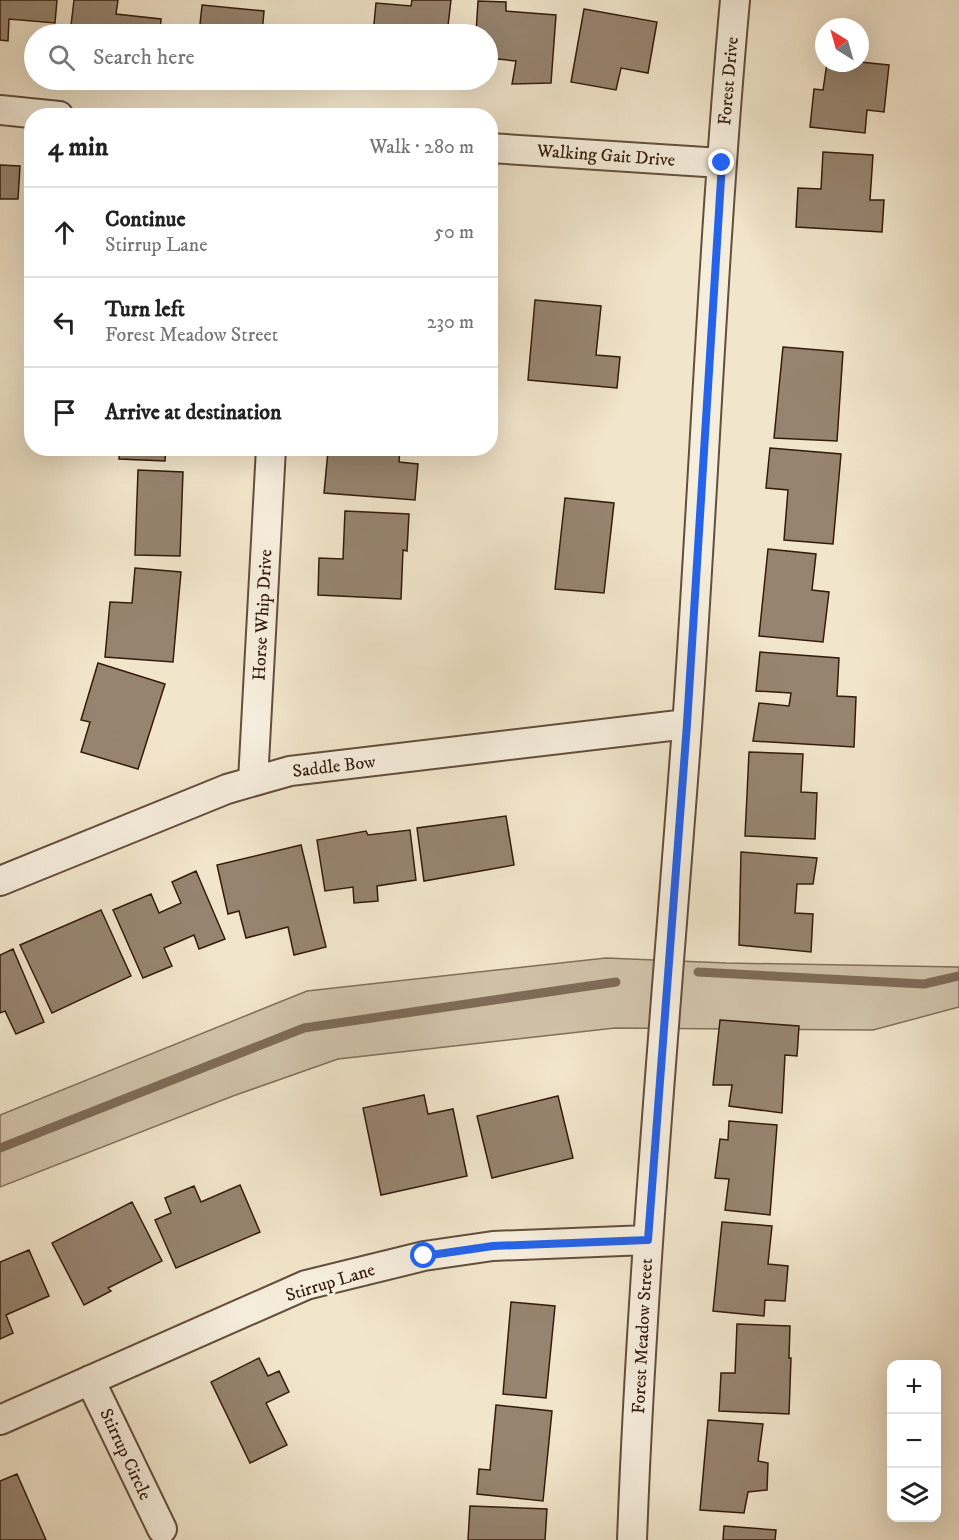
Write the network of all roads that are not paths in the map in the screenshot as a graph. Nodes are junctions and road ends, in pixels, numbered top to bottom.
1 (735, 0) edge
2 (0, 110) edge
3 (24, 112) edge
4 (498, 149) edge
5 (722, 163) junction
6 (271, 456) edge
7 (687, 724) junction
8 (253, 781) junction
9 (0, 880) edge
10 (648, 1240) junction
11 (90, 1380) junction
12 (0, 1420) edge
13 (162, 1529) dead end
14 (632, 1540) edge

1 - 5 street, Forest Drive
2 - 3 street
4 - 5 street, Walking Gait Drive
5 - 7 street, Forest Meadow Street
6 - 8 street, Horse Whip Drive
7 - 8 street, Saddle Bow
7 - 10 street, Forest Meadow Street
8 - 9 street, Saddle Bow
10 - 11 street, Stirrup Lane
10 - 14 street, Forest Meadow Street
11 - 12 street, Stirrup Lane
11 - 13 street, Stirrup Circle

